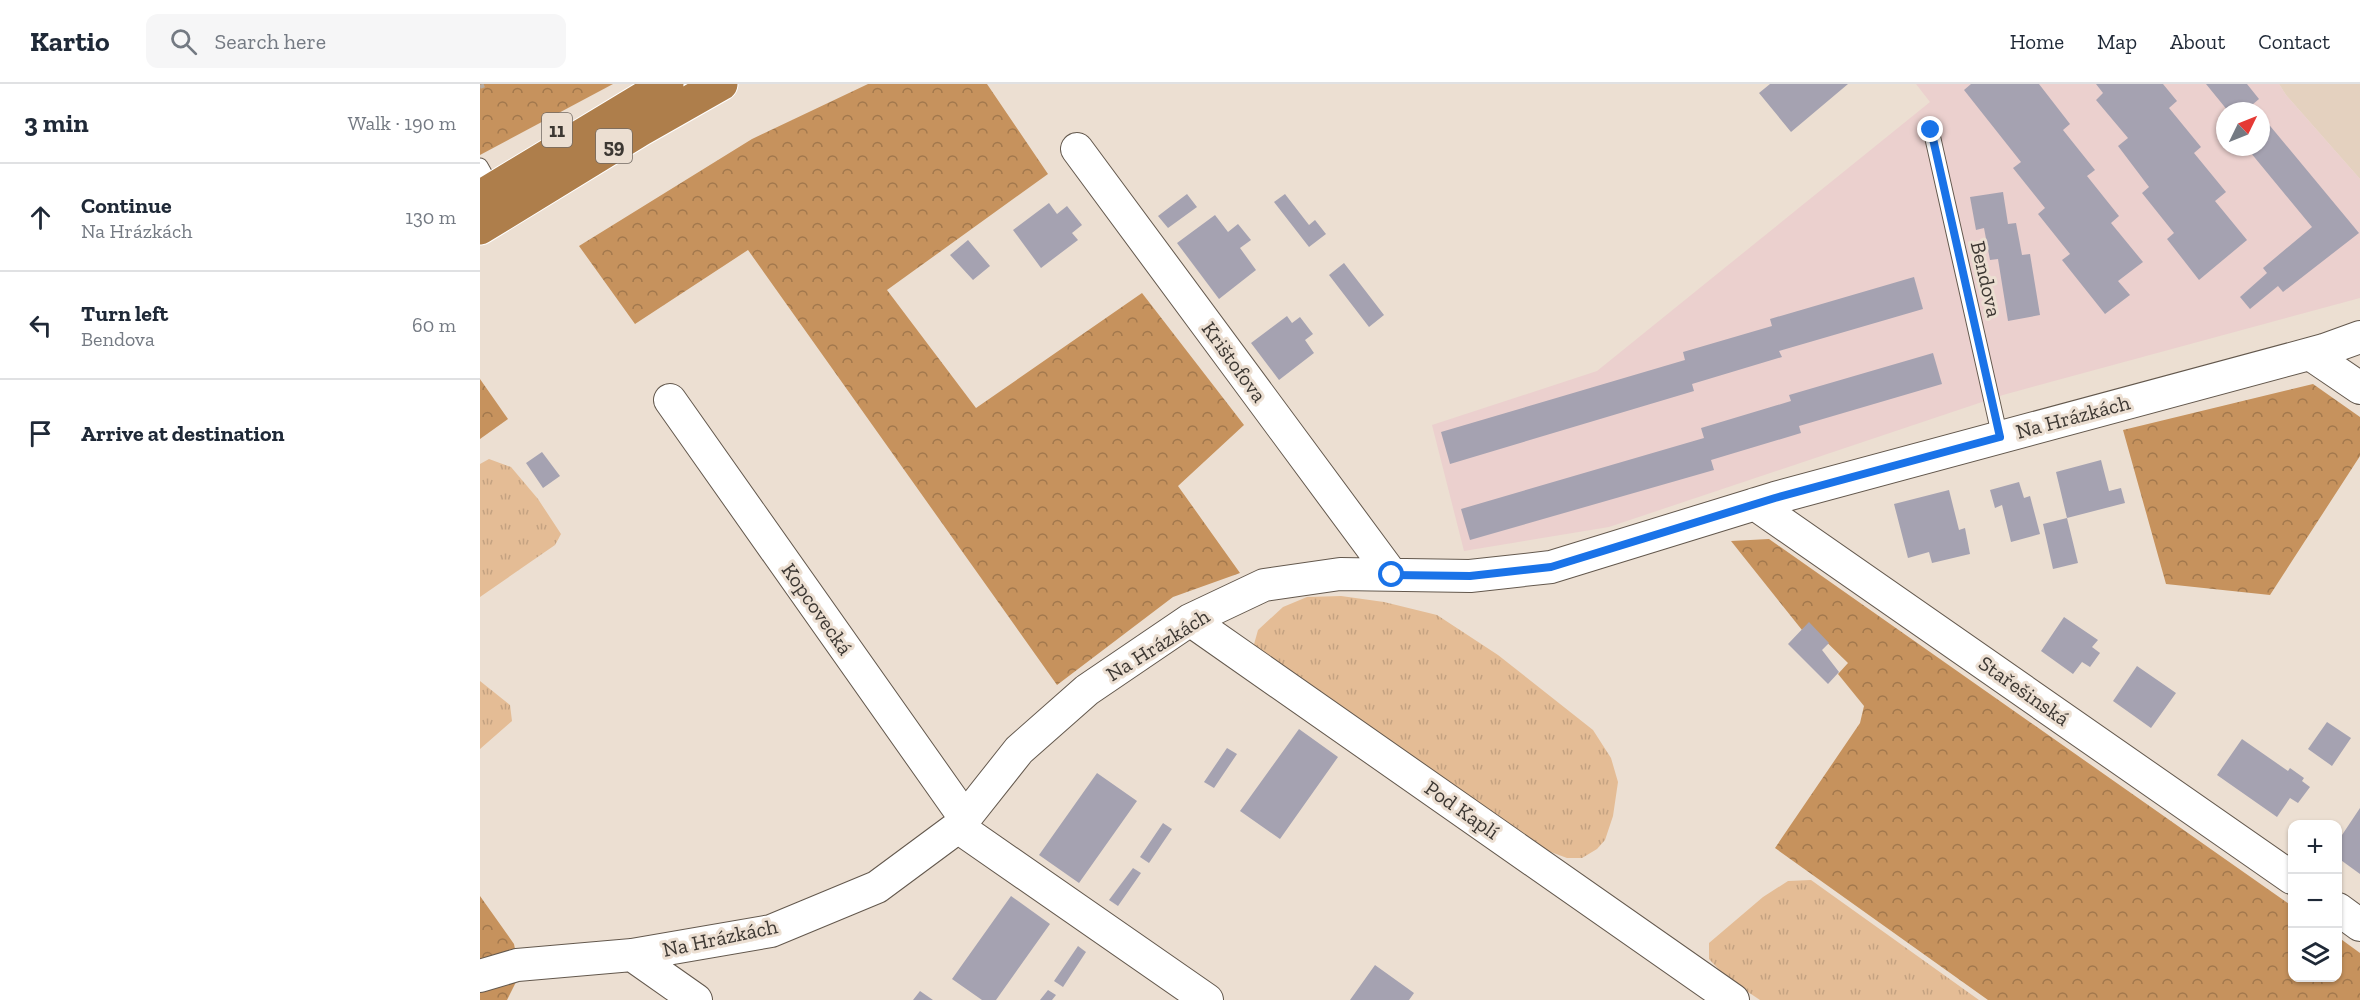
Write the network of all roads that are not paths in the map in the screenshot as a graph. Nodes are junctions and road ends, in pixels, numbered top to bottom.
1 (633, 84) edge
2 (667, 84) edge
3 (721, 84) edge
4 (1931, 130) dead end
5 (1077, 149) dead end
6 (487, 185) edge
7 (480, 229) edge
8 (2360, 338) edge
9 (2310, 354) junction
10 (2360, 388) edge
11 (670, 400) dead end
12 (2000, 437) junction
13 (1755, 504) junction
14 (1392, 575) junction
15 (1190, 620) junction
16 (961, 823) junction
17 (2288, 875) edge
18 (2342, 912) edge
19 (2360, 924) edge
20 (632, 955) junction
21 (480, 976) edge
22 (666, 1000) edge
23 (696, 1000) edge
24 (1207, 1000) edge
25 (1733, 1000) edge

1 - 6 highway, 11
2 - 6 highway
3 - 6 highway, 59
4 - 12 lane, Bendova
5 - 14 street, Krištofova
6 - 7 highway, 59
8 - 9 street, Na Hrázkách
9 - 10 street
9 - 12 street, Na Hrázkách
11 - 16 street, Kopcovecká
12 - 13 street, Na Hrázkách
13 - 14 street, Na Hrázkách
13 - 17 street, Stařešinská
14 - 15 street, Na Hrázkách
15 - 16 street, Na Hrázkách
15 - 25 street, Pod Kaplí
16 - 20 street, Na Hrázkách
16 - 24 street, Kopcovecká
18 - 19 street
20 - 21 street, Na Hrázkách
20 - 22 street
20 - 23 street

